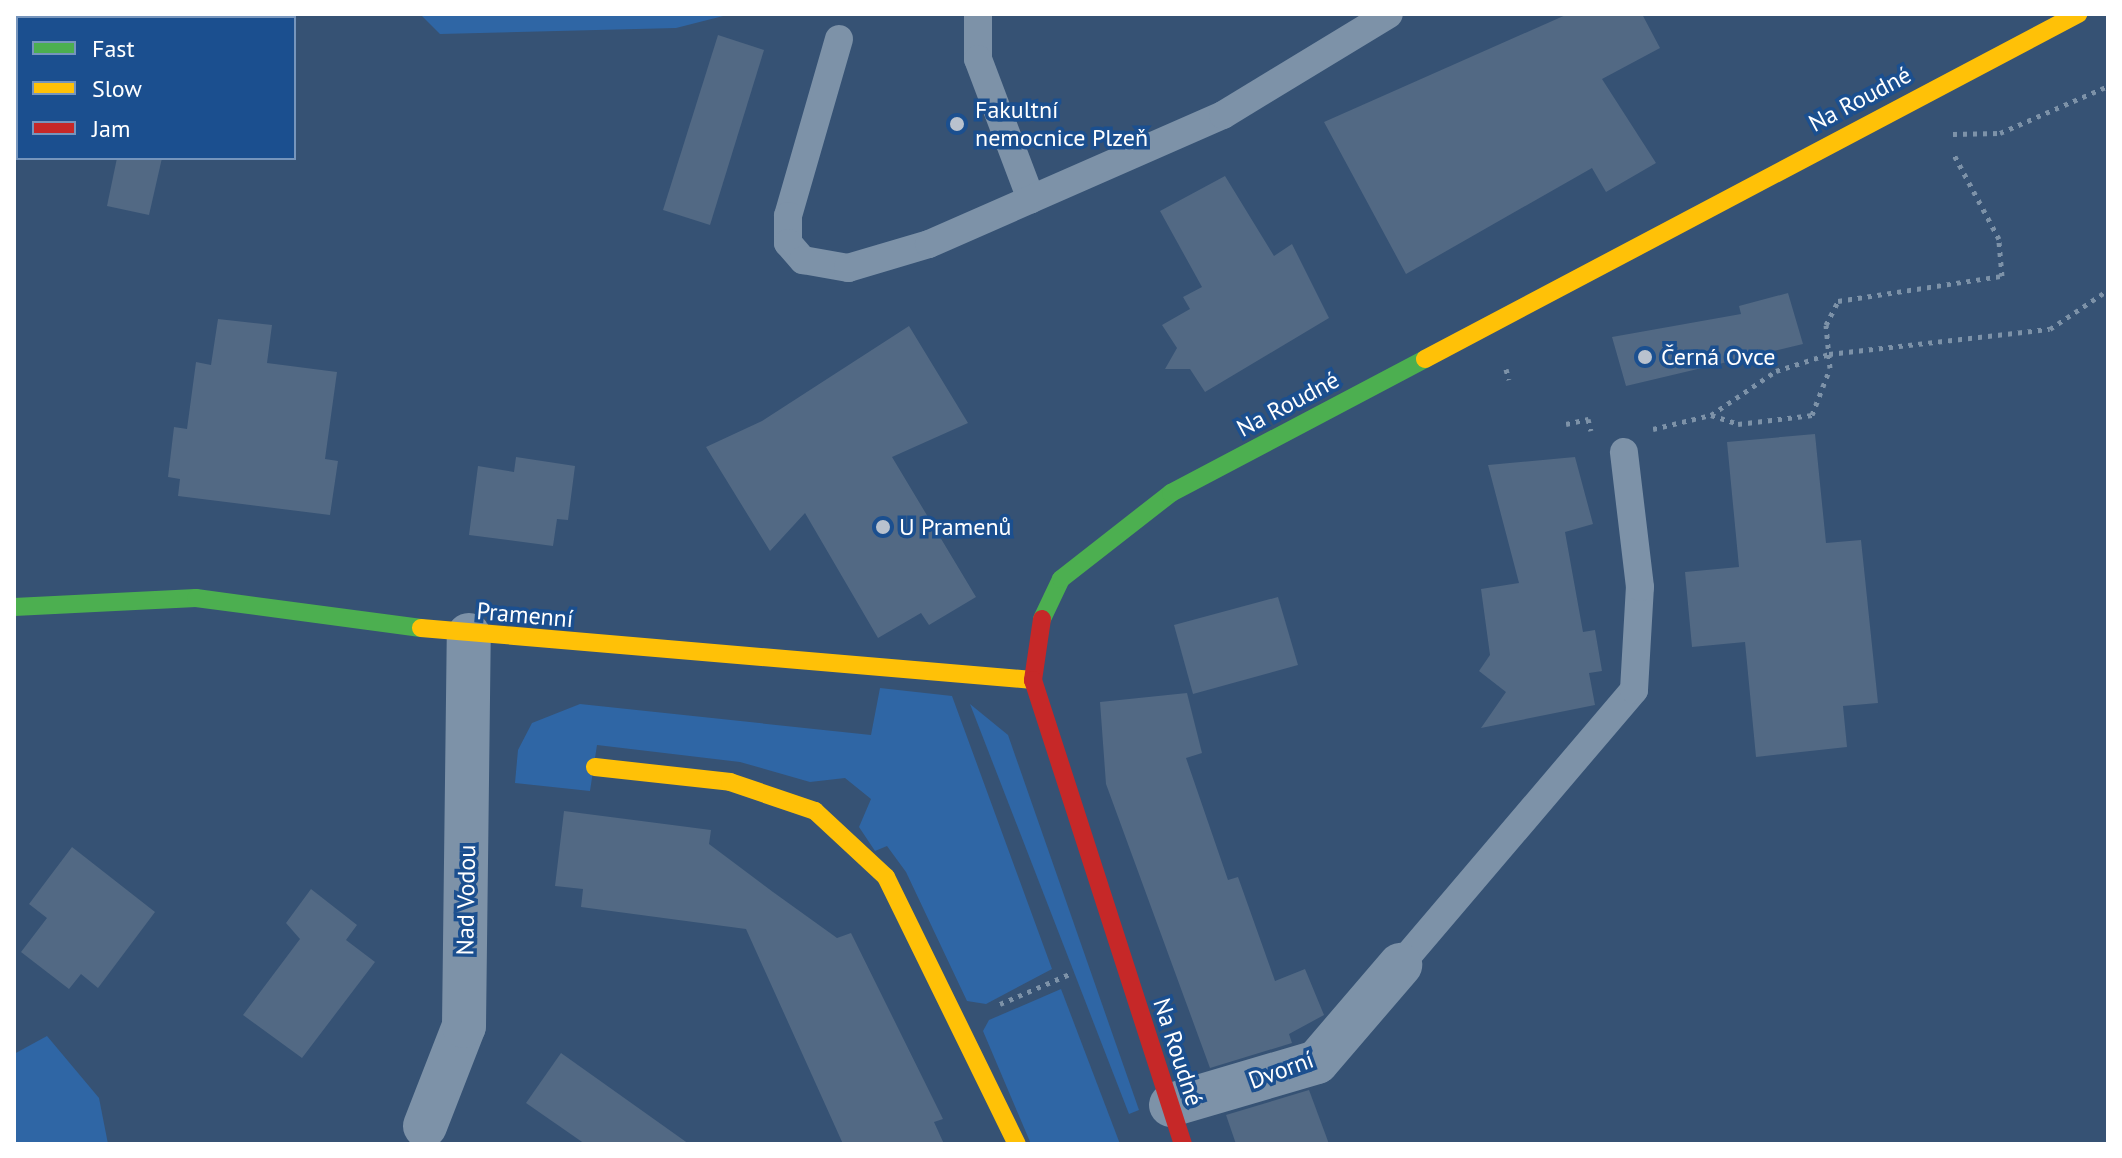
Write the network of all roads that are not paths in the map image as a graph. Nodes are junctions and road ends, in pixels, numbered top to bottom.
1 (978, 14) edge
2 (1389, 14) edge
3 (2078, 14) edge
4 (839, 39) dead end
5 (1031, 199) junction
6 (1631, 443) road end
7 (14, 607) edge
8 (469, 635) junction
9 (1033, 680) junction
10 (595, 767) dead end
11 (1400, 965) joint
12 (1177, 1125) edge
13 (425, 1138) edge
14 (1017, 1144) edge

1 - 5 lane
2 - 5 lane
3 - 9 street, Na Roudné
4 - 5 lane
6 - 11 lane
7 - 8 street, Pramenní
8 - 9 street, Pramenní
8 - 13 street, Nad Vodou
9 - 12 street, Na Roudné
10 - 14 street
11 - 12 street, Dvorní

